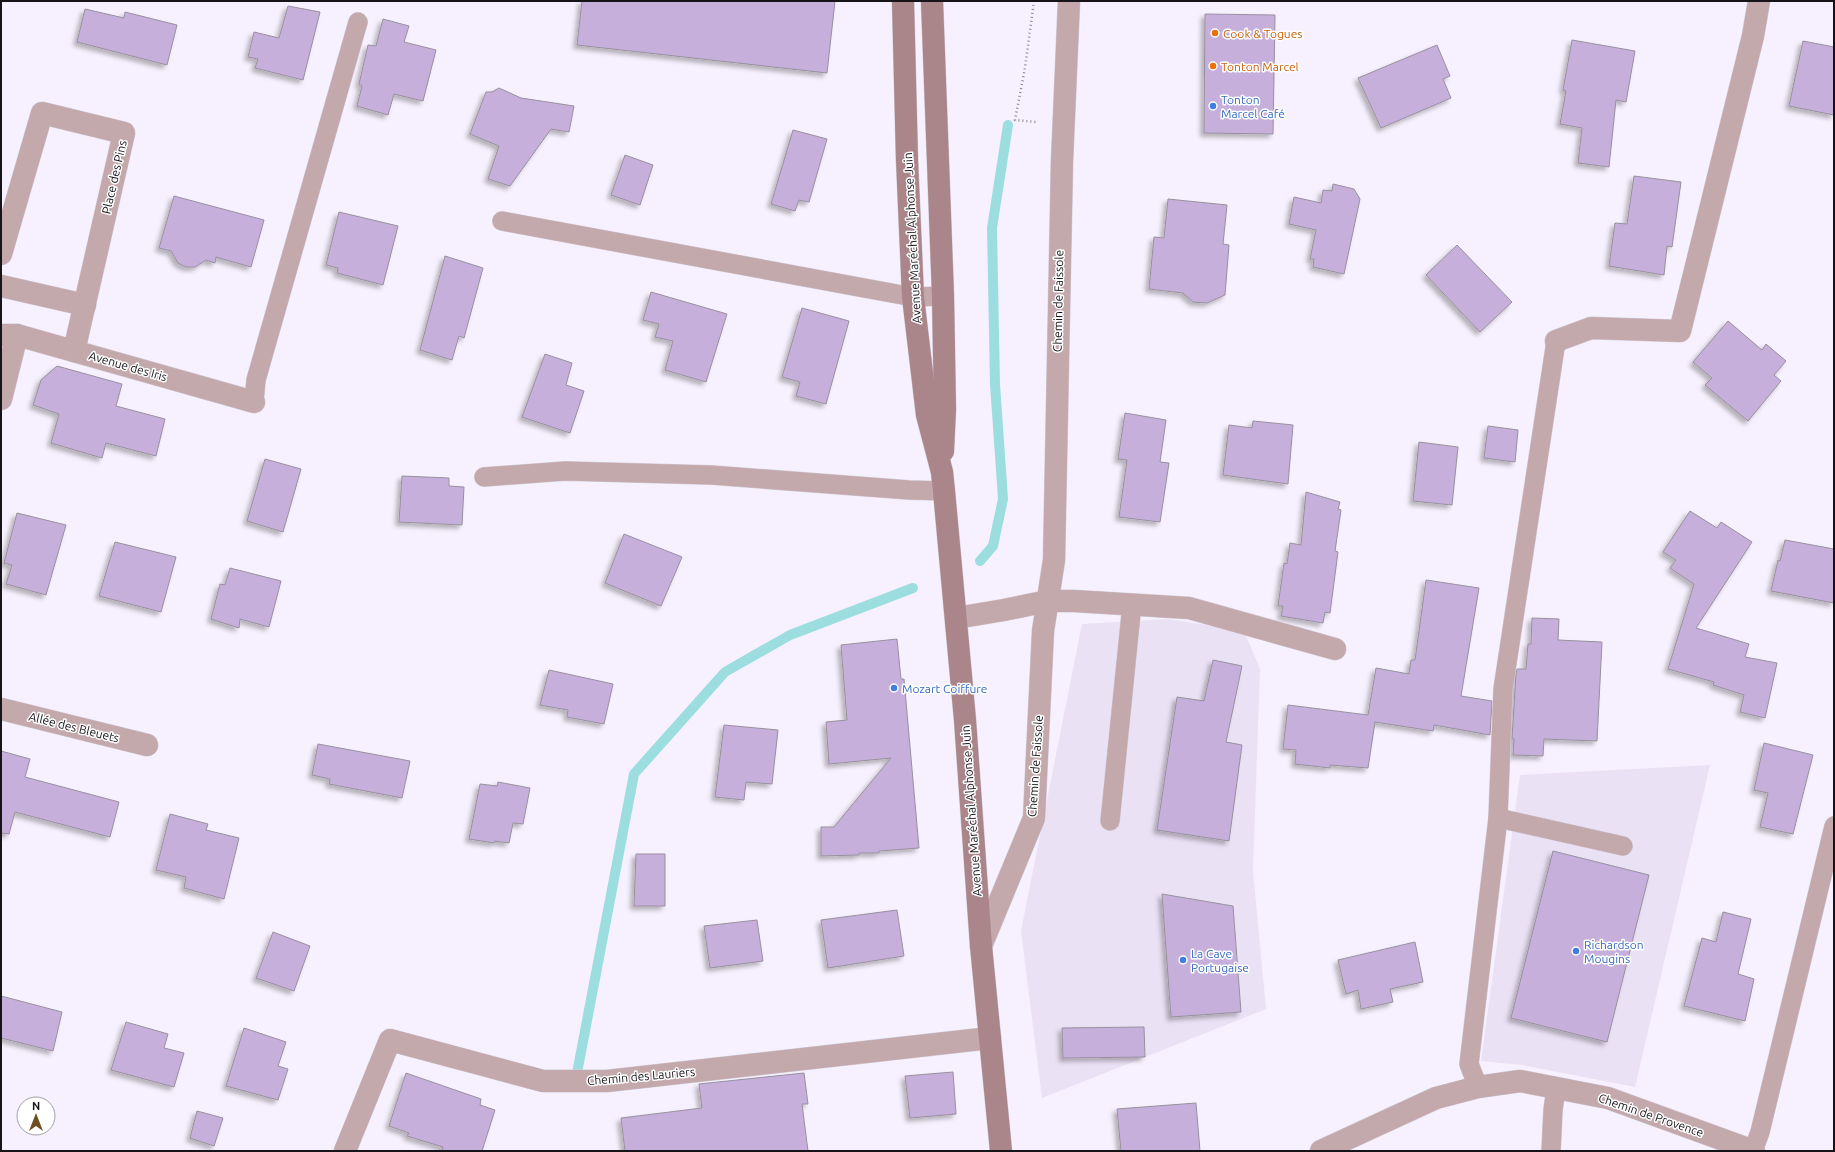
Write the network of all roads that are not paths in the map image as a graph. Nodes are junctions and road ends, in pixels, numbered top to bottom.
1 (903, 1) edge
2 (932, 1) edge
3 (1069, 1) edge
4 (1759, 1) edge
5 (358, 22) dead end
6 (502, 221) dead end
7 (1, 254) edge
8 (1, 286) edge
9 (943, 296) junction
10 (913, 297) junction
11 (86, 306) junction
12 (9, 335) edge
13 (1556, 342) joint
14 (74, 351) junction
15 (1, 399) edge
16 (254, 402) joint
17 (484, 477) dead end
18 (943, 481) junction
19 (1048, 601) junction
20 (1132, 604) junction
21 (956, 618) junction
22 (1335, 649) dead end
23 (1, 709) edge
24 (147, 745) dead end
25 (1498, 818) junction
26 (1110, 821) dead end
27 (1834, 826) edge
28 (1623, 846) dead end
29 (981, 946) junction
30 (990, 1038) junction
31 (1478, 1087) junction
32 (1556, 1088) junction
33 (345, 1151) edge
34 (1001, 1151) edge
35 (1321, 1151) edge
36 (1551, 1151) edge
37 (1754, 1151) edge

1 - 10 main road, Avenue Maréchal Alphonse Juin
2 - 9 main road, Avenue Maréchal Alphonse Juin
3 - 19 street, Chemin de Faissole
4 - 13 street
5 - 16 lane
6 - 10 lane
7 - 11 street, Place des Pins
8 - 11 street
9 - 10 lane
9 - 18 main road, Avenue Maréchal Alphonse Juin
10 - 18 main road, Avenue Maréchal Alphonse Juin
11 - 14 street, Place des Pins
12 - 14 street, Avenue des Iris
12 - 15 street
13 - 25 lane
14 - 16 street, Avenue des Iris
17 - 18 lane
18 - 21 main road, Avenue Maréchal Alphonse Juin
19 - 20 street
19 - 21 street
19 - 29 street, Chemin de Faissole
20 - 22 street
20 - 26 lane
21 - 29 main road, Avenue Maréchal Alphonse Juin
23 - 24 street, Allée des Bleuets
25 - 28 lane
25 - 31 lane
27 - 37 lane
29 - 30 main road, Avenue Maréchal Alphonse Juin
30 - 33 street, Chemin des Lauriers
30 - 34 main road, Avenue Maréchal Alphonse Juin
31 - 32 street, Chemin de Provence
31 - 35 street, Chemin de Provence
32 - 36 lane
32 - 37 street, Chemin de Provence

